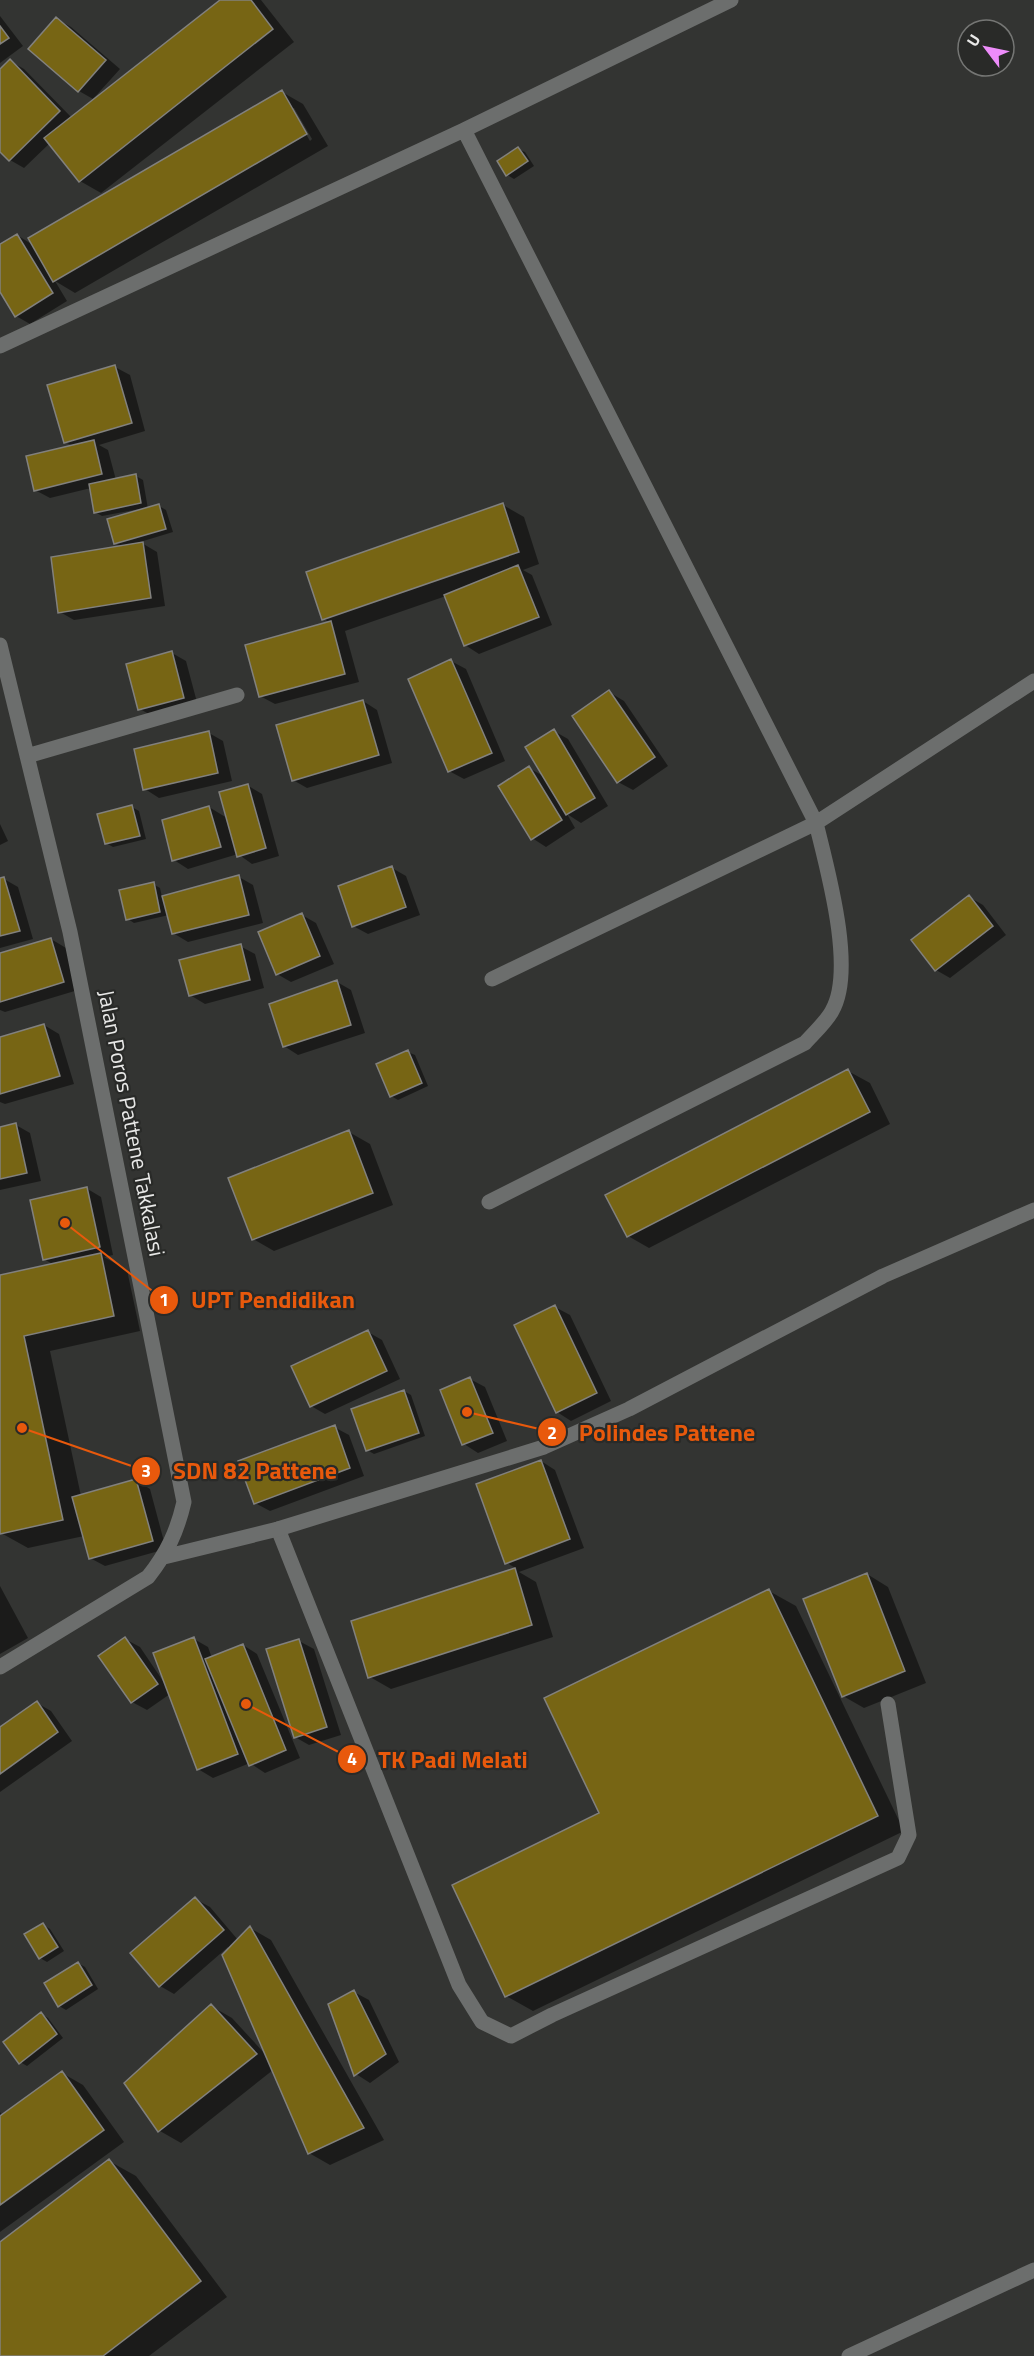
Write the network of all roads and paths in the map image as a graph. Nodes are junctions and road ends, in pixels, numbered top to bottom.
1 (731, 0) edge
2 (464, 130) junction
3 (0, 346) edge
4 (0, 645) edge
5 (1034, 681) edge
6 (237, 695) dead end
7 (27, 756) junction
8 (816, 823) junction
9 (492, 979) dead end
10 (489, 1202) dead end
11 (1034, 1209) edge
12 (278, 1529) junction
13 (164, 1557) junction
14 (0, 1667) edge
15 (888, 1704) dead end
16 (1034, 2270) edge
17 (849, 2356) edge

1 - 2 street
2 - 3 street
2 - 8 street
4 - 7 street, Jalan Poros Pattene Takkalasi
5 - 8 street
6 - 7 street
7 - 13 street, Jalan Poros Pattene Takkalasi
8 - 9 street
8 - 10 street
11 - 12 street
12 - 13 street
12 - 15 street
13 - 14 street, Jalan Poros Pattene Takkalasi
16 - 17 street

